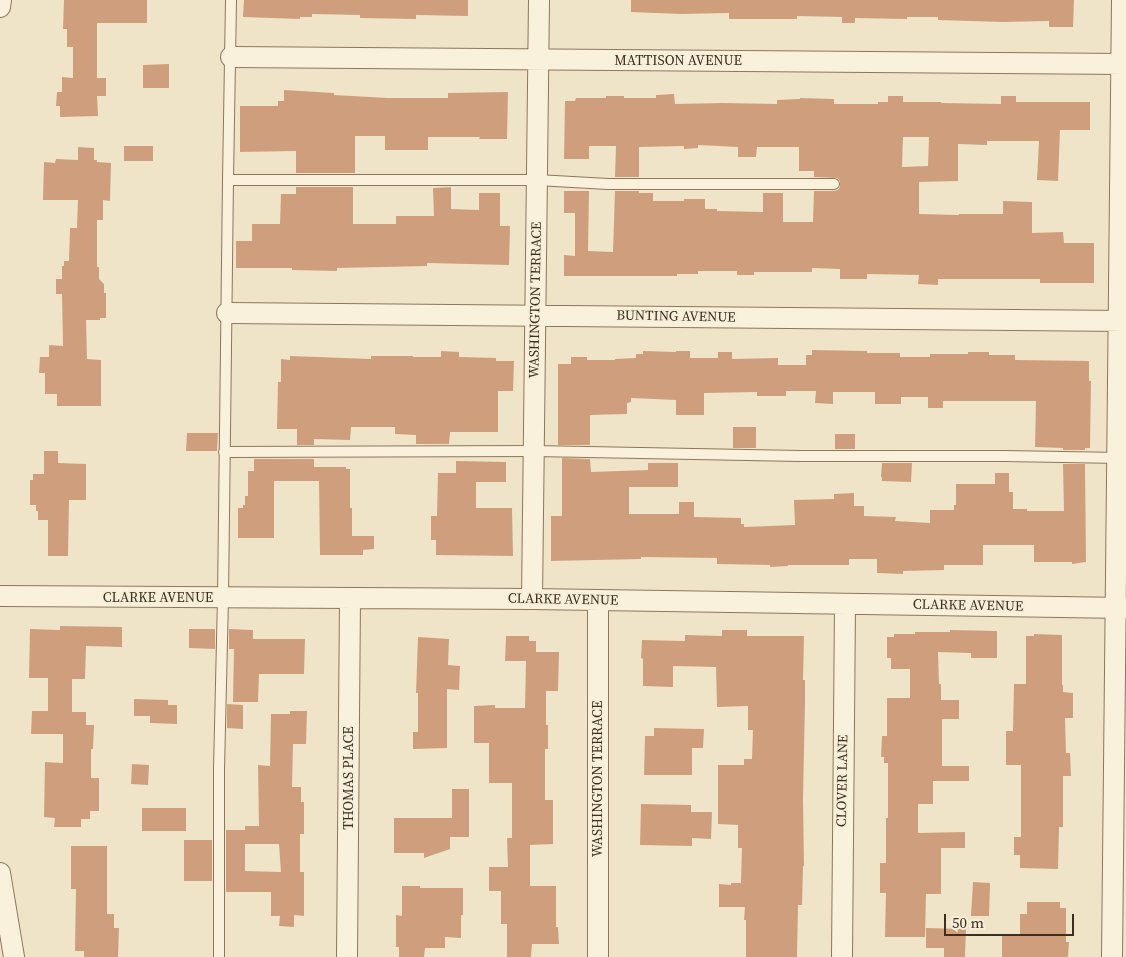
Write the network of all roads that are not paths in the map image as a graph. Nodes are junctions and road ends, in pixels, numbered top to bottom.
1 (1, 0) edge
2 (231, 0) edge
3 (539, 0) edge
4 (1122, 0) edge
5 (0, 7) edge
6 (230, 57) junction
7 (539, 60) junction
8 (1124, 64) edge
9 (228, 180) junction
10 (537, 180) junction
11 (834, 184) dead end
12 (227, 313) junction
13 (535, 315) junction
14 (1122, 321) edge
15 (534, 451) junction
16 (224, 452) junction
17 (1122, 458) edge
18 (0, 596) edge
19 (223, 598) junction
20 (350, 598) junction
21 (532, 600) junction
22 (598, 601) junction
23 (845, 604) junction
24 (1121, 608) edge
25 (0, 873) edge
26 (14, 957) edge
27 (219, 957) edge
28 (347, 957) edge
29 (598, 957) edge
30 (842, 957) edge
31 (1112, 957) edge

1 - 5 street
2 - 6 lane
3 - 7 street, WASHINGTON TERRACE
4 - 8 street
6 - 7 street, MATTISON AVENUE
6 - 9 lane
7 - 8 street, MATTISON AVENUE
7 - 10 street, WASHINGTON TERRACE
8 - 14 street
9 - 10 lane
9 - 12 lane
10 - 11 lane
10 - 13 street, WASHINGTON TERRACE
12 - 13 street, BUNTING AVENUE
12 - 16 lane
13 - 14 street, BUNTING AVENUE
13 - 15 street, WASHINGTON TERRACE
14 - 17 street
15 - 16 lane
15 - 17 lane
15 - 21 street, WASHINGTON TERRACE
16 - 19 lane
17 - 24 street
18 - 19 street, CLARKE AVENUE
19 - 20 street, CLARKE AVENUE
19 - 27 lane
20 - 21 street, CLARKE AVENUE
20 - 28 street, THOMAS PLACE
21 - 22 street, CLARKE AVENUE
22 - 23 street, CLARKE AVENUE
22 - 29 street, WASHINGTON TERRACE
23 - 24 street, CLARKE AVENUE
23 - 30 street, CLOVER LANE
24 - 31 street
25 - 26 street

